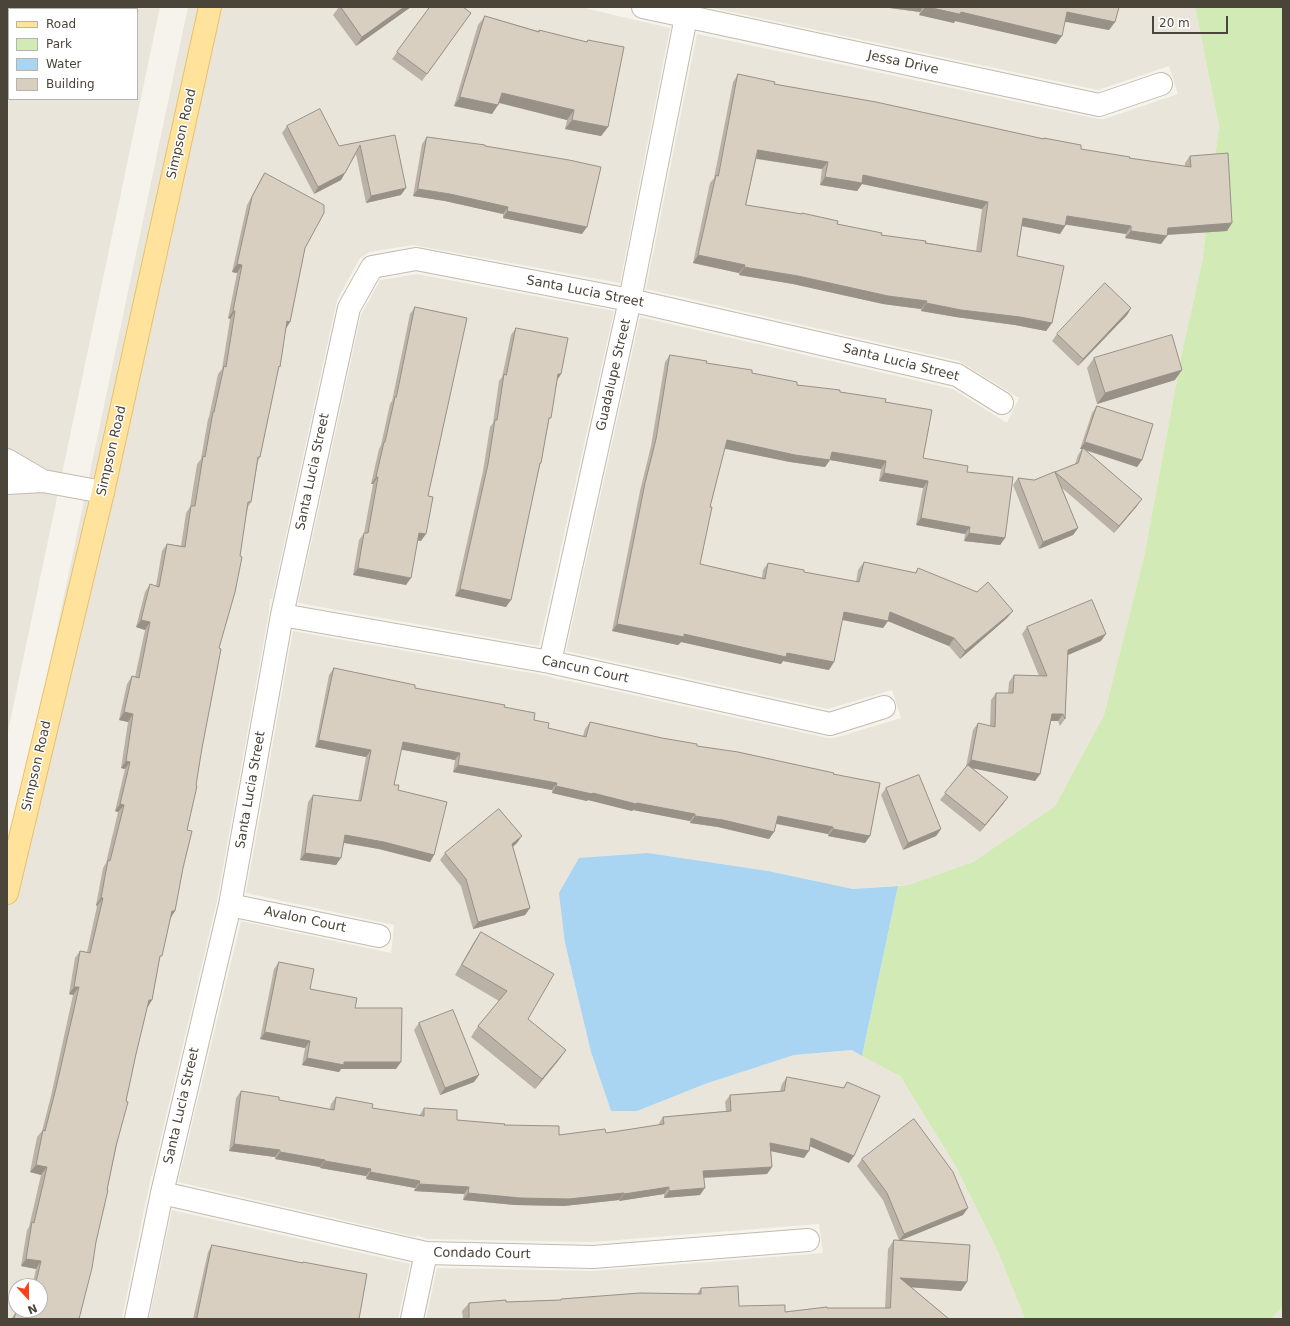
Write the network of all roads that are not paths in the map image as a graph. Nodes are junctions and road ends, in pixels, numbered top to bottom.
1 (210, 7) edge
2 (643, 7) edge
3 (686, 17) junction
4 (1161, 84) dead end
5 (630, 300) junction
6 (1002, 403) dead end
7 (7, 460) edge
8 (43, 481) junction
9 (7, 483) edge
10 (103, 492) junction
11 (282, 615) junction
12 (550, 662) junction
13 (884, 708) dead end
14 (7, 893) edge
15 (230, 905) junction
16 (379, 936) dead end
17 (162, 1193) junction
18 (808, 1240) dead end
19 (426, 1253) junction
20 (136, 1319) edge
21 (412, 1319) edge

1 - 10 main road, Simpson Road
2 - 3 street, Jessa Drive
3 - 4 street, Jessa Drive
3 - 5 street, Guadalupe Street
5 - 6 street, Santa Lucia Street
5 - 11 street, Santa Lucia Street
5 - 12 street, Guadalupe Street
7 - 8 street
8 - 9 street
8 - 10 street
10 - 14 main road, Simpson Road
11 - 12 street, Cancun Court
11 - 15 street, Santa Lucia Street
12 - 13 street, Cancun Court
15 - 16 street, Avalon Court
15 - 17 street, Santa Lucia Street
17 - 19 street, Condado Court
17 - 20 street, Santa Lucia Street
18 - 19 street, Condado Court
19 - 21 street

